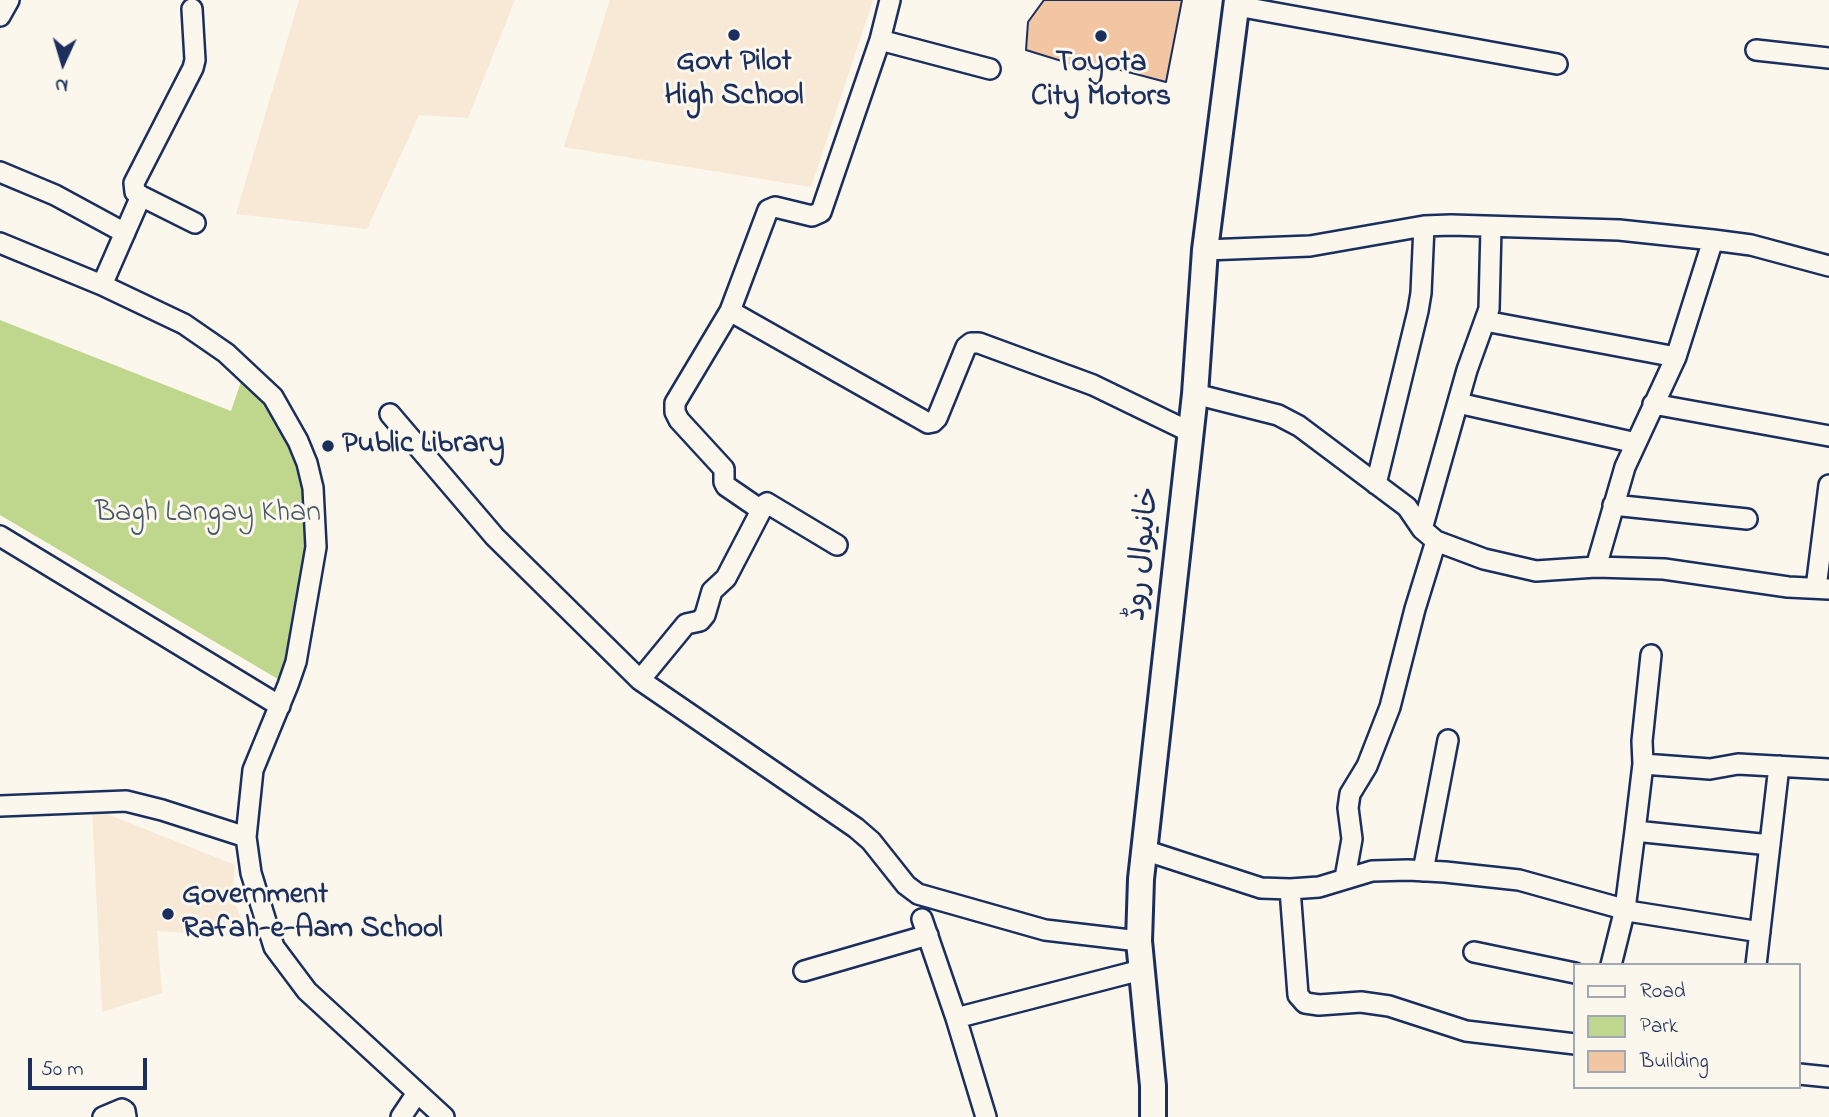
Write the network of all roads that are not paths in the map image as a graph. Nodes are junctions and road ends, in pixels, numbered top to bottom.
1 (9, 0) edge
2 (890, 0) edge
3 (1237, 3) edge
4 (192, 9) dead end
5 (0, 16) edge
6 (880, 40) junction
7 (1756, 50) dead end
8 (1829, 58) edge
9 (1557, 64) dead end
10 (990, 69) dead end
11 (0, 172) edge
12 (141, 196) junction
13 (195, 223) dead end
14 (1424, 226) junction
15 (1491, 227) junction
16 (125, 233) junction
17 (1713, 240) junction
18 (0, 243) edge
19 (1205, 250) junction
20 (1829, 266) edge
21 (102, 285) junction
22 (730, 311) junction
23 (1485, 321) junction
24 (1676, 357) junction
25 (1195, 394) junction
26 (1458, 403) junction
27 (1653, 404) junction
28 (390, 414) dead end
29 (1190, 432) junction
30 (1829, 436) edge
31 (1636, 443) junction
32 (1376, 484) junction
33 (1829, 485) edge
34 (1613, 505) junction
35 (761, 510) junction
36 (1747, 519) dead end
37 (1429, 535) junction
38 (0, 536) edge
39 (837, 545) dead end
40 (1596, 567) junction
41 (1822, 589) edge
42 (1651, 656) dead end
43 (640, 680) junction
44 (280, 706) junction
45 (1448, 740) dead end
46 (1643, 764) junction
47 (1779, 766) junction
48 (1829, 769) edge
49 (0, 806) edge
50 (1635, 831) junction
51 (246, 837) junction
52 (1770, 845) junction
53 (1144, 850) junction
54 (1423, 871) junction
55 (1346, 878) junction
56 (1290, 889) junction
57 (1625, 909) junction
58 (1760, 932) junction
59 (1139, 941) junction
60 (1474, 952) dead end
61 (1612, 963) edge
62 (1756, 963) edge
63 (804, 971) dead end
64 (1141, 971) junction
65 (1574, 973) edge
66 (957, 1017) junction
67 (1574, 1044) edge
68 (1801, 1074) edge
69 (1829, 1077) edge
70 (417, 1093) junction
71 (103, 1117) edge
72 (126, 1117) edge
73 (401, 1117) edge
74 (444, 1117) edge
75 (986, 1117) edge
76 (1155, 1117) edge

1 - 5 street
2 - 6 street
3 - 9 street
3 - 19 main road, خانیوال روڈ
4 - 12 street
6 - 10 street
6 - 22 street
7 - 8 street
11 - 16 street
12 - 13 street
12 - 16 street
14 - 15 street
14 - 19 street
14 - 32 street
15 - 17 street
15 - 23 street
16 - 21 street
17 - 20 street
17 - 24 street
18 - 21 street
19 - 25 main road, خانیوال روڈ
21 - 44 street
22 - 29 street
22 - 35 street
23 - 24 street
23 - 26 street
24 - 27 street
25 - 29 main road, خانیوال روڈ
25 - 32 street
26 - 31 street
26 - 37 street
27 - 30 street
27 - 31 street
28 - 43 street
29 - 53 main road, خانیوال روڈ
31 - 34 street
32 - 37 street
33 - 41 street
34 - 36 street
34 - 40 street
35 - 39 street
35 - 43 street
37 - 40 street
37 - 55 street
38 - 44 street
40 - 41 street
42 - 46 street
43 - 59 street
44 - 51 street
45 - 54 street
46 - 47 street
46 - 50 street
47 - 48 street
47 - 52 street
49 - 51 street
50 - 52 street
50 - 57 street
51 - 70 street
52 - 58 street
53 - 56 street
53 - 59 main road, خانیوال روڈ
54 - 55 street
54 - 57 street
55 - 56 street
56 - 67 street
57 - 58 street
57 - 61 street
58 - 62 street
59 - 64 main road, خانیوال روڈ
60 - 65 street
63 - 66 street
64 - 66 street
64 - 76 main road, خانیوال روڈ
66 - 75 street
68 - 69 street
70 - 73 street
70 - 74 street
71 - 72 street

